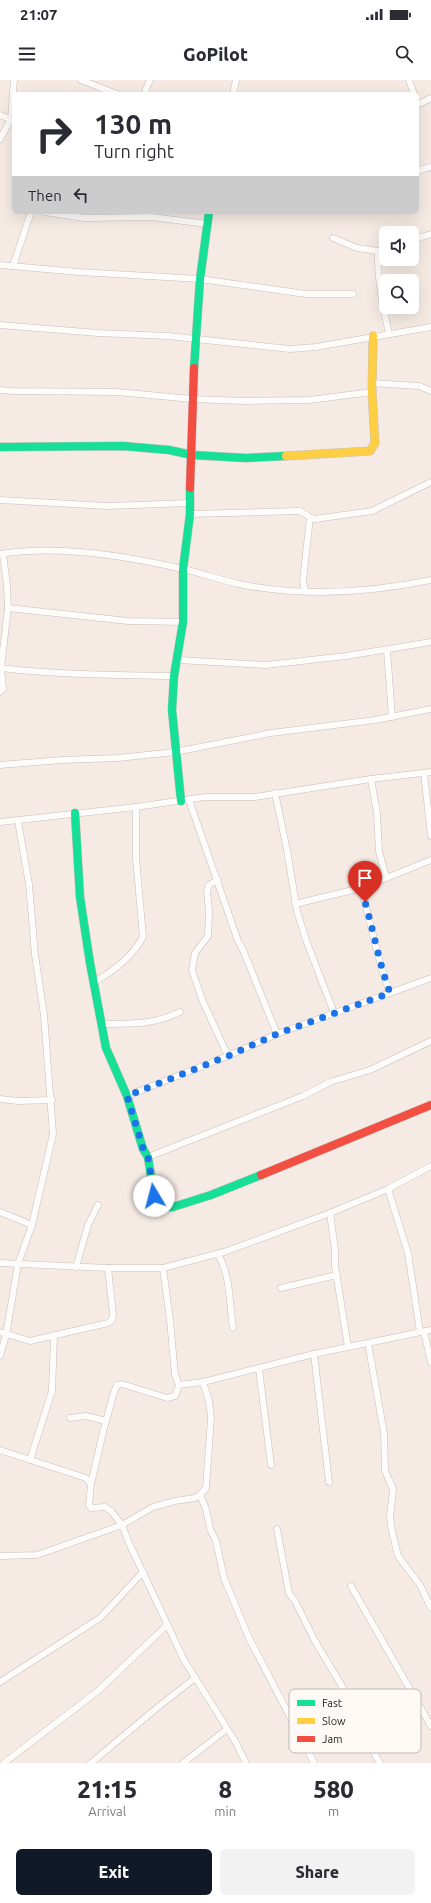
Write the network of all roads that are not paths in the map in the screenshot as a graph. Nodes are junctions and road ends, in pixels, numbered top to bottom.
1 (14, 80) edge
2 (81, 80) edge
3 (150, 80) edge
4 (236, 80) edge
5 (409, 80) edge
6 (13, 92) edge
7 (112, 92) edge
8 (145, 92) edge
9 (233, 92) edge
10 (413, 92) edge
11 (431, 98) edge
12 (419, 103) edge
13 (0, 115) edge
14 (12, 120) edge
15 (0, 139) edge
16 (431, 167) edge
17 (419, 170) edge
18 (30, 214) edge
19 (58, 214) edge
20 (151, 214) edge
21 (209, 214) edge
22 (208, 224) junction
23 (431, 234) edge
24 (333, 238) dead end
25 (419, 238) edge
26 (378, 251) joint
27 (0, 265) edge
28 (13, 266) junction
29 (200, 279) junction
30 (353, 294) dead end
31 (0, 325) edge
32 (431, 327) edge
33 (389, 334) junction
34 (372, 336) junction
35 (196, 340) junction
36 (372, 383) junction
37 (0, 390) edge
38 (431, 391) edge
39 (372, 392) junction
40 (192, 399) junction
41 (0, 447) edge
42 (192, 454) junction
43 (431, 482) edge
44 (0, 500) edge
45 (190, 503) junction
46 (190, 514) junction
47 (310, 518) junction
48 (1, 554) edge
49 (183, 569) junction
50 (431, 580) edge
51 (305, 592) junction
52 (8, 608) junction
53 (183, 622) junction
54 (431, 642) edge
55 (387, 650) junction
56 (178, 660) junction
57 (1, 668) edge
58 (174, 676) junction
59 (0, 692) edge
60 (431, 709) edge
61 (392, 717) junction
62 (175, 752) junction
63 (0, 765) edge
64 (431, 772) edge
65 (424, 773) junction
66 (371, 779) junction
67 (275, 793) junction
68 (190, 800) junction
69 (181, 801) junction
70 (136, 807) junction
71 (75, 813) junction
72 (18, 821) junction
73 (0, 822) edge
74 (431, 836) edge
75 (431, 860) edge
76 (386, 878) junction
77 (218, 880) junction
78 (362, 888) junction
79 (295, 904) junction
80 (431, 978) edge
81 (94, 982) junction
82 (390, 993) junction
83 (180, 1012) dead end
84 (334, 1013) junction
85 (102, 1024) junction
86 (277, 1034) junction
87 (431, 1041) edge
88 (228, 1056) junction
89 (127, 1096) junction
90 (0, 1099) edge
91 (52, 1100) junction
92 (431, 1105) edge
93 (148, 1157) junction
94 (431, 1166) edge
95 (388, 1189) junction
96 (98, 1205) dead end
97 (0, 1212) edge
98 (330, 1213) junction
99 (32, 1225) junction
100 (218, 1254) junction
101 (0, 1263) edge
102 (18, 1264) junction
103 (76, 1267) junction
104 (108, 1268) junction
105 (163, 1268) junction
106 (337, 1275) junction
107 (281, 1288) dead end
108 (233, 1328) dead end
109 (431, 1330) edge
110 (422, 1332) junction
111 (3, 1333) edge
112 (54, 1336) junction
113 (368, 1343) junction
114 (348, 1347) junction
115 (314, 1354) junction
116 (0, 1356) edge
117 (431, 1362) edge
118 (259, 1369) junction
119 (203, 1382) junction
120 (179, 1385) junction
121 (70, 1418) dead end
122 (106, 1421) junction
123 (0, 1450) edge
124 (30, 1460) junction
125 (271, 1465) dead end
126 (329, 1482) dead end
127 (91, 1484) junction
128 (200, 1496) junction
129 (122, 1524) junction
130 (277, 1529) dead end
131 (0, 1556) edge
132 (143, 1572) junction
133 (351, 1586) dead end
134 (431, 1608) edge
135 (167, 1625) junction
136 (195, 1678) junction
137 (0, 1682) edge
138 (343, 1689) edge
139 (410, 1689) edge
140 (421, 1708) edge
141 (289, 1715) edge
142 (431, 1726) edge
143 (227, 1729) junction
144 (309, 1753) edge
145 (374, 1753) edge
146 (4, 1763) edge
147 (91, 1763) edge
148 (183, 1763) edge
149 (246, 1763) edge
150 (314, 1763) edge
151 (380, 1763) edge

1 - 6 street
2 - 7 street
3 - 8 street
4 - 9 street
5 - 10 street
11 - 12 street
13 - 14 street
14 - 15 street
16 - 17 street
18 - 28 street
19 - 20 street
20 - 22 street
21 - 22 street
22 - 29 street
23 - 25 street
24 - 26 street
26 - 33 street
27 - 28 street
28 - 29 street
29 - 30 street
29 - 35 street
31 - 35 street
32 - 33 street
33 - 34 street
34 - 35 street
34 - 36 street
35 - 40 street
36 - 38 street
36 - 39 street
37 - 40 street
39 - 40 street
39 - 42 street
40 - 42 street
41 - 42 street
42 - 45 street
43 - 47 street
44 - 45 street
45 - 46 street
46 - 47 street
46 - 49 street
47 - 51 street
48 - 49 street
48 - 52 street
49 - 51 street
49 - 53 street
50 - 51 street
52 - 53 street
52 - 57 street
53 - 56 street
54 - 55 street
55 - 56 street
55 - 61 street
56 - 58 street
57 - 58 street
57 - 59 street
58 - 62 street
60 - 61 street
61 - 62 street
62 - 63 street
62 - 69 street
64 - 65 street
65 - 66 street
65 - 74 street
66 - 67 street
66 - 76 street
67 - 68 street
67 - 79 street
68 - 69 street
68 - 77 street
69 - 70 street
70 - 71 street
70 - 81 street
71 - 72 street
71 - 81 street
72 - 73 street
72 - 91 street
75 - 76 street
76 - 78 street
77 - 86 street
77 - 88 street
78 - 79 street
78 - 82 street
79 - 84 street
80 - 82 street
81 - 85 street
82 - 84 street
83 - 85 street
84 - 86 street
85 - 89 street
86 - 88 street
87 - 93 street
88 - 89 street
89 - 93 street
90 - 91 street
91 - 99 street
92 - 93 street
94 - 95 street
95 - 98 street
95 - 110 street
96 - 103 street
97 - 99 street
98 - 100 street
98 - 106 street
99 - 102 street
100 - 105 street
100 - 108 street
101 - 102 street
102 - 103 street
102 - 111 street
103 - 104 street
104 - 105 street
104 - 112 street
105 - 120 street
106 - 107 street
106 - 114 street
109 - 110 street
110 - 113 street
110 - 117 street
111 - 112 street
111 - 116 street
112 - 124 street
113 - 114 street
113 - 134 street
114 - 115 street
115 - 118 street
115 - 126 street
118 - 119 street
118 - 125 street
119 - 120 street
119 - 128 street
120 - 122 street
121 - 122 street
122 - 127 street
123 - 124 street
124 - 127 street
127 - 129 street
128 - 129 street
128 - 141 street
129 - 131 street
129 - 132 street
130 - 138 street
132 - 135 street
132 - 137 street
133 - 139 street
135 - 136 street
135 - 146 street
136 - 143 street
136 - 147 street
140 - 142 street
143 - 148 street
143 - 149 street
144 - 150 street
145 - 151 street

